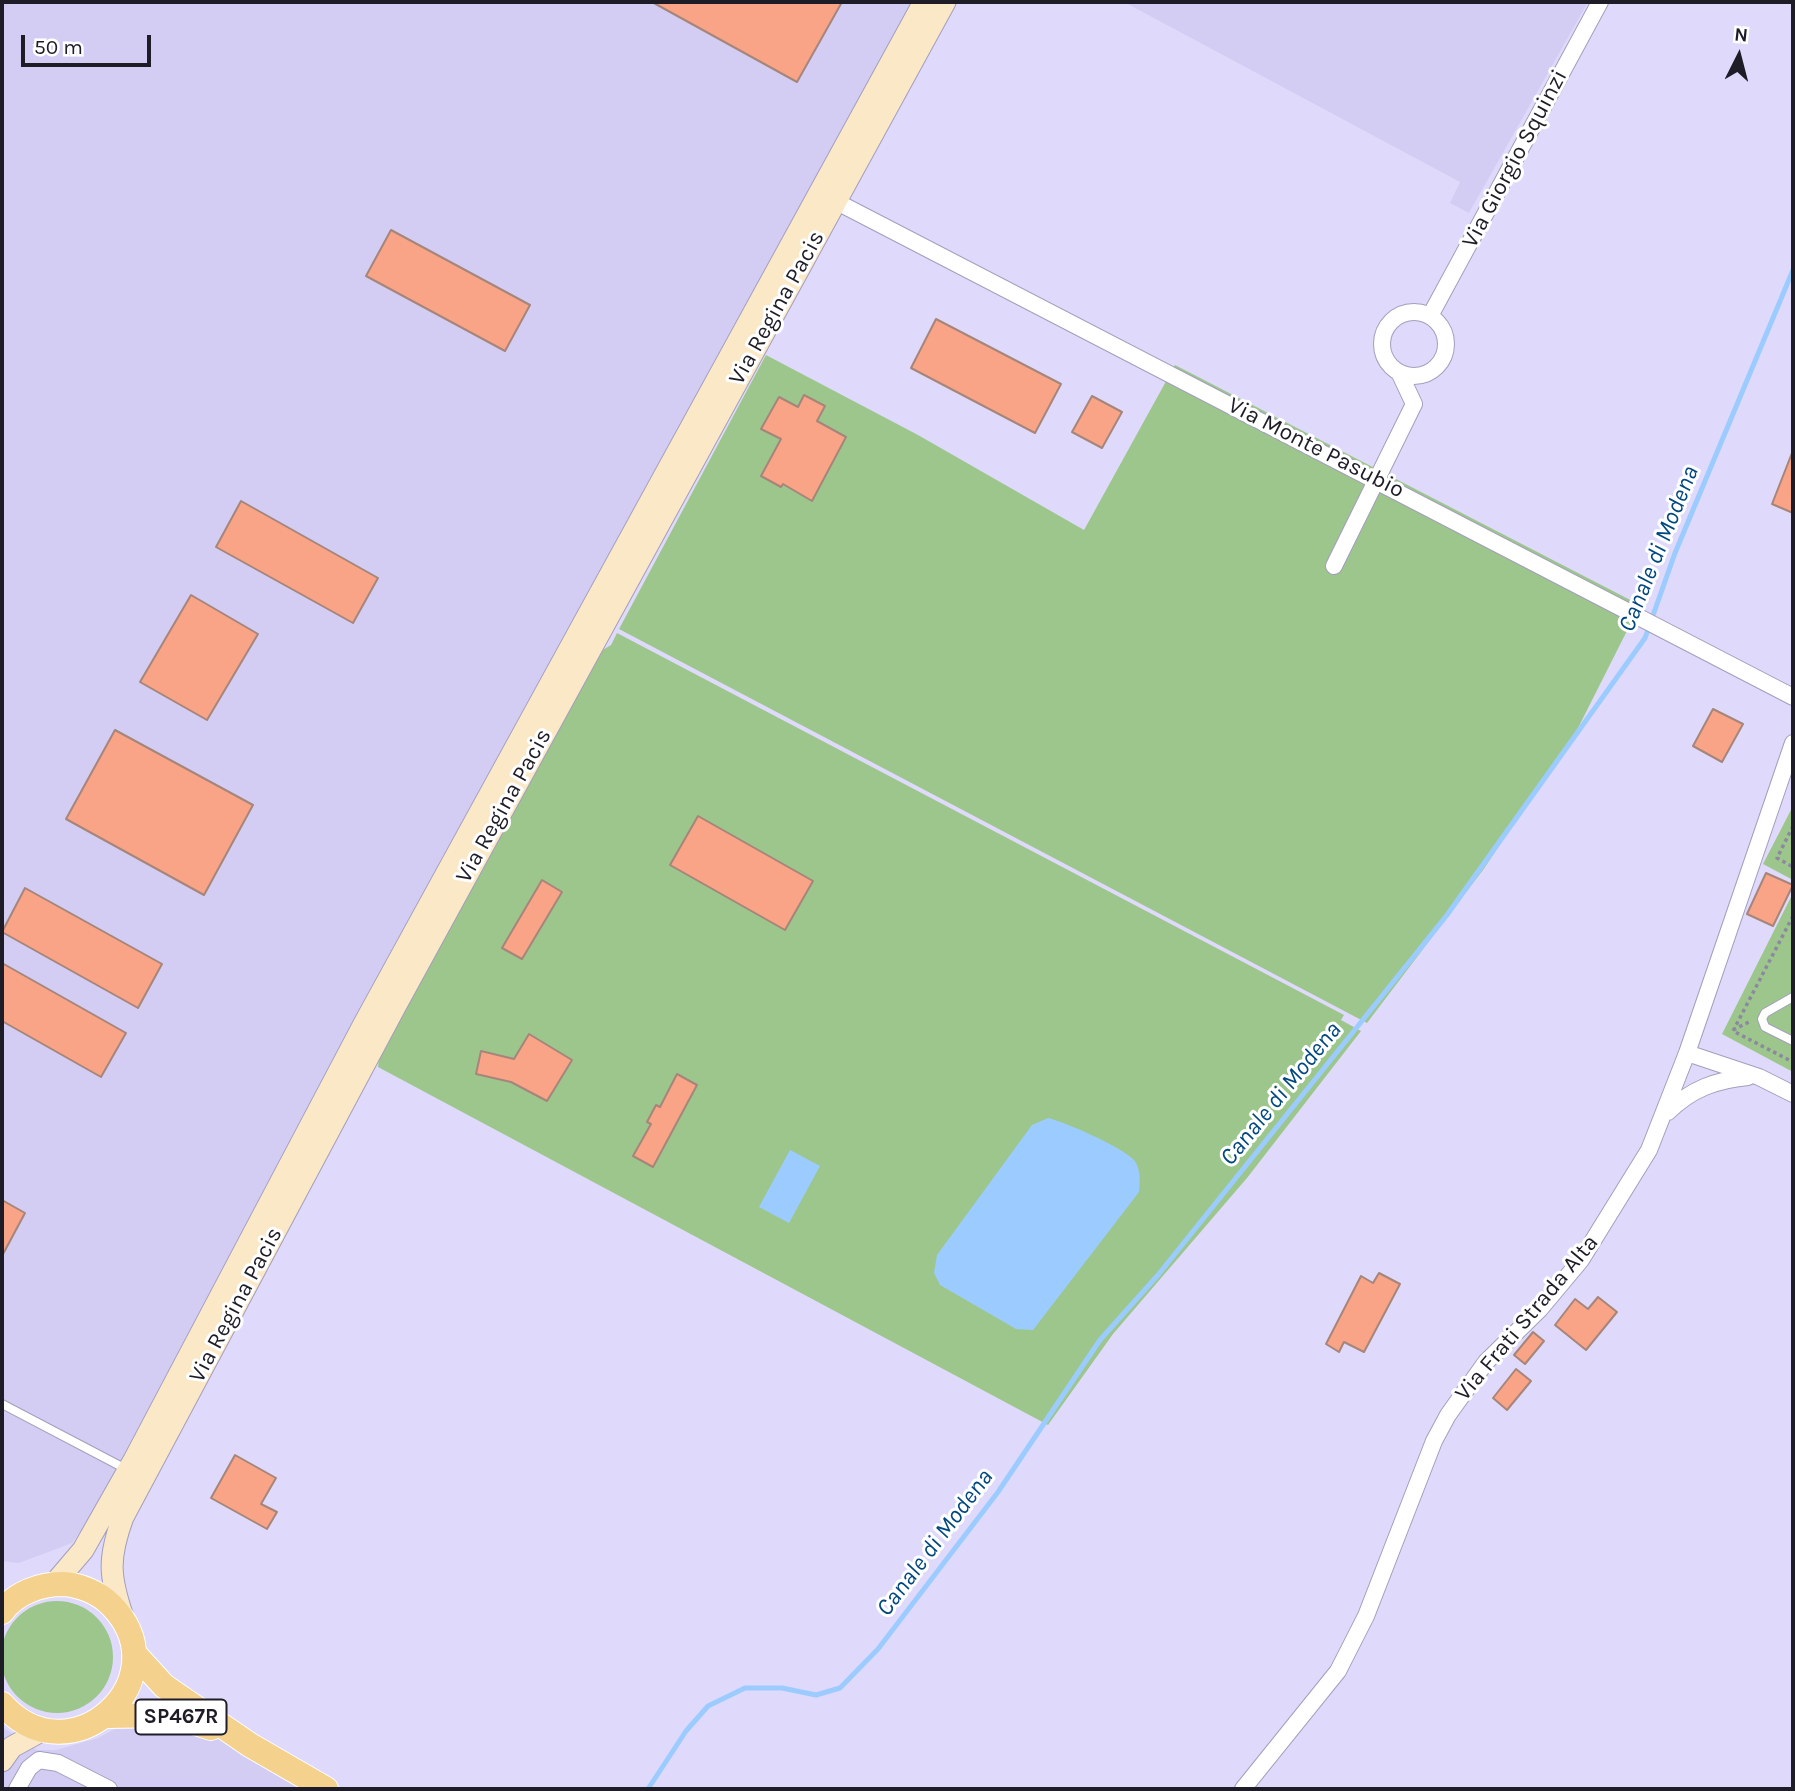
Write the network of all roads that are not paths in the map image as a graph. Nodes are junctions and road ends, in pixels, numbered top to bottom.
1 (924, 2) edge
2 (945, 2) edge
3 (1600, 2) edge
4 (837, 202) junction
5 (1430, 316) junction
6 (1399, 372) junction
7 (1377, 480) junction
8 (1334, 566) dead end
9 (607, 578) junction
10 (1793, 697) edge
11 (1793, 743) edge
12 (536, 747) junction
13 (1793, 997) edge
14 (1793, 1041) edge
15 (1687, 1053) junction
16 (1759, 1077) junction
17 (1793, 1094) edge
18 (1664, 1116) junction
19 (2, 1404) edge
20 (128, 1471) junction
21 (123, 1517) junction
22 (2, 1583) edge
23 (46, 1585) junction
24 (2, 1612) edge
25 (125, 1622) junction
26 (134, 1653) junction
27 (2, 1704) edge
28 (106, 1716) junction
29 (43, 1730) junction
30 (250, 1745) junction
31 (2, 1761) edge
32 (17, 1789) edge
33 (109, 1789) edge
34 (326, 1789) edge
35 (1243, 1789) edge

1 - 9 street, Via Regina Pacis
2 - 4 street, Via Regina Pacis
3 - 5 street, Via Giorgio Squinzi
4 - 7 street, Via Monte Pasubio
4 - 12 street, Via Regina Pacis
5 - 6 street
5 - 6 street
6 - 7 street
7 - 8 street
7 - 10 street, Via Monte Pasubio
9 - 12 lane
9 - 20 street, Via Regina Pacis
11 - 15 street, Via Frati Strada Alta
12 - 21 street, Via Regina Pacis
13 - 14 lane
15 - 16 street
15 - 18 street, Via Frati Strada Alta
16 - 17 street
16 - 18 street
18 - 35 street, Via Frati Strada Alta
19 - 20 lane
20 - 21 lane
20 - 23 street, Via Regina Pacis
21 - 25 street, Via Regina Pacis
22 - 23 main road
23 - 24 main road
23 - 25 main road
25 - 26 main road
26 - 28 main road
26 - 30 main road, SP467R
27 - 29 main road
28 - 29 main road
28 - 30 main road, SP467R
29 - 31 street
30 - 34 main road, SP467R
32 - 33 street

